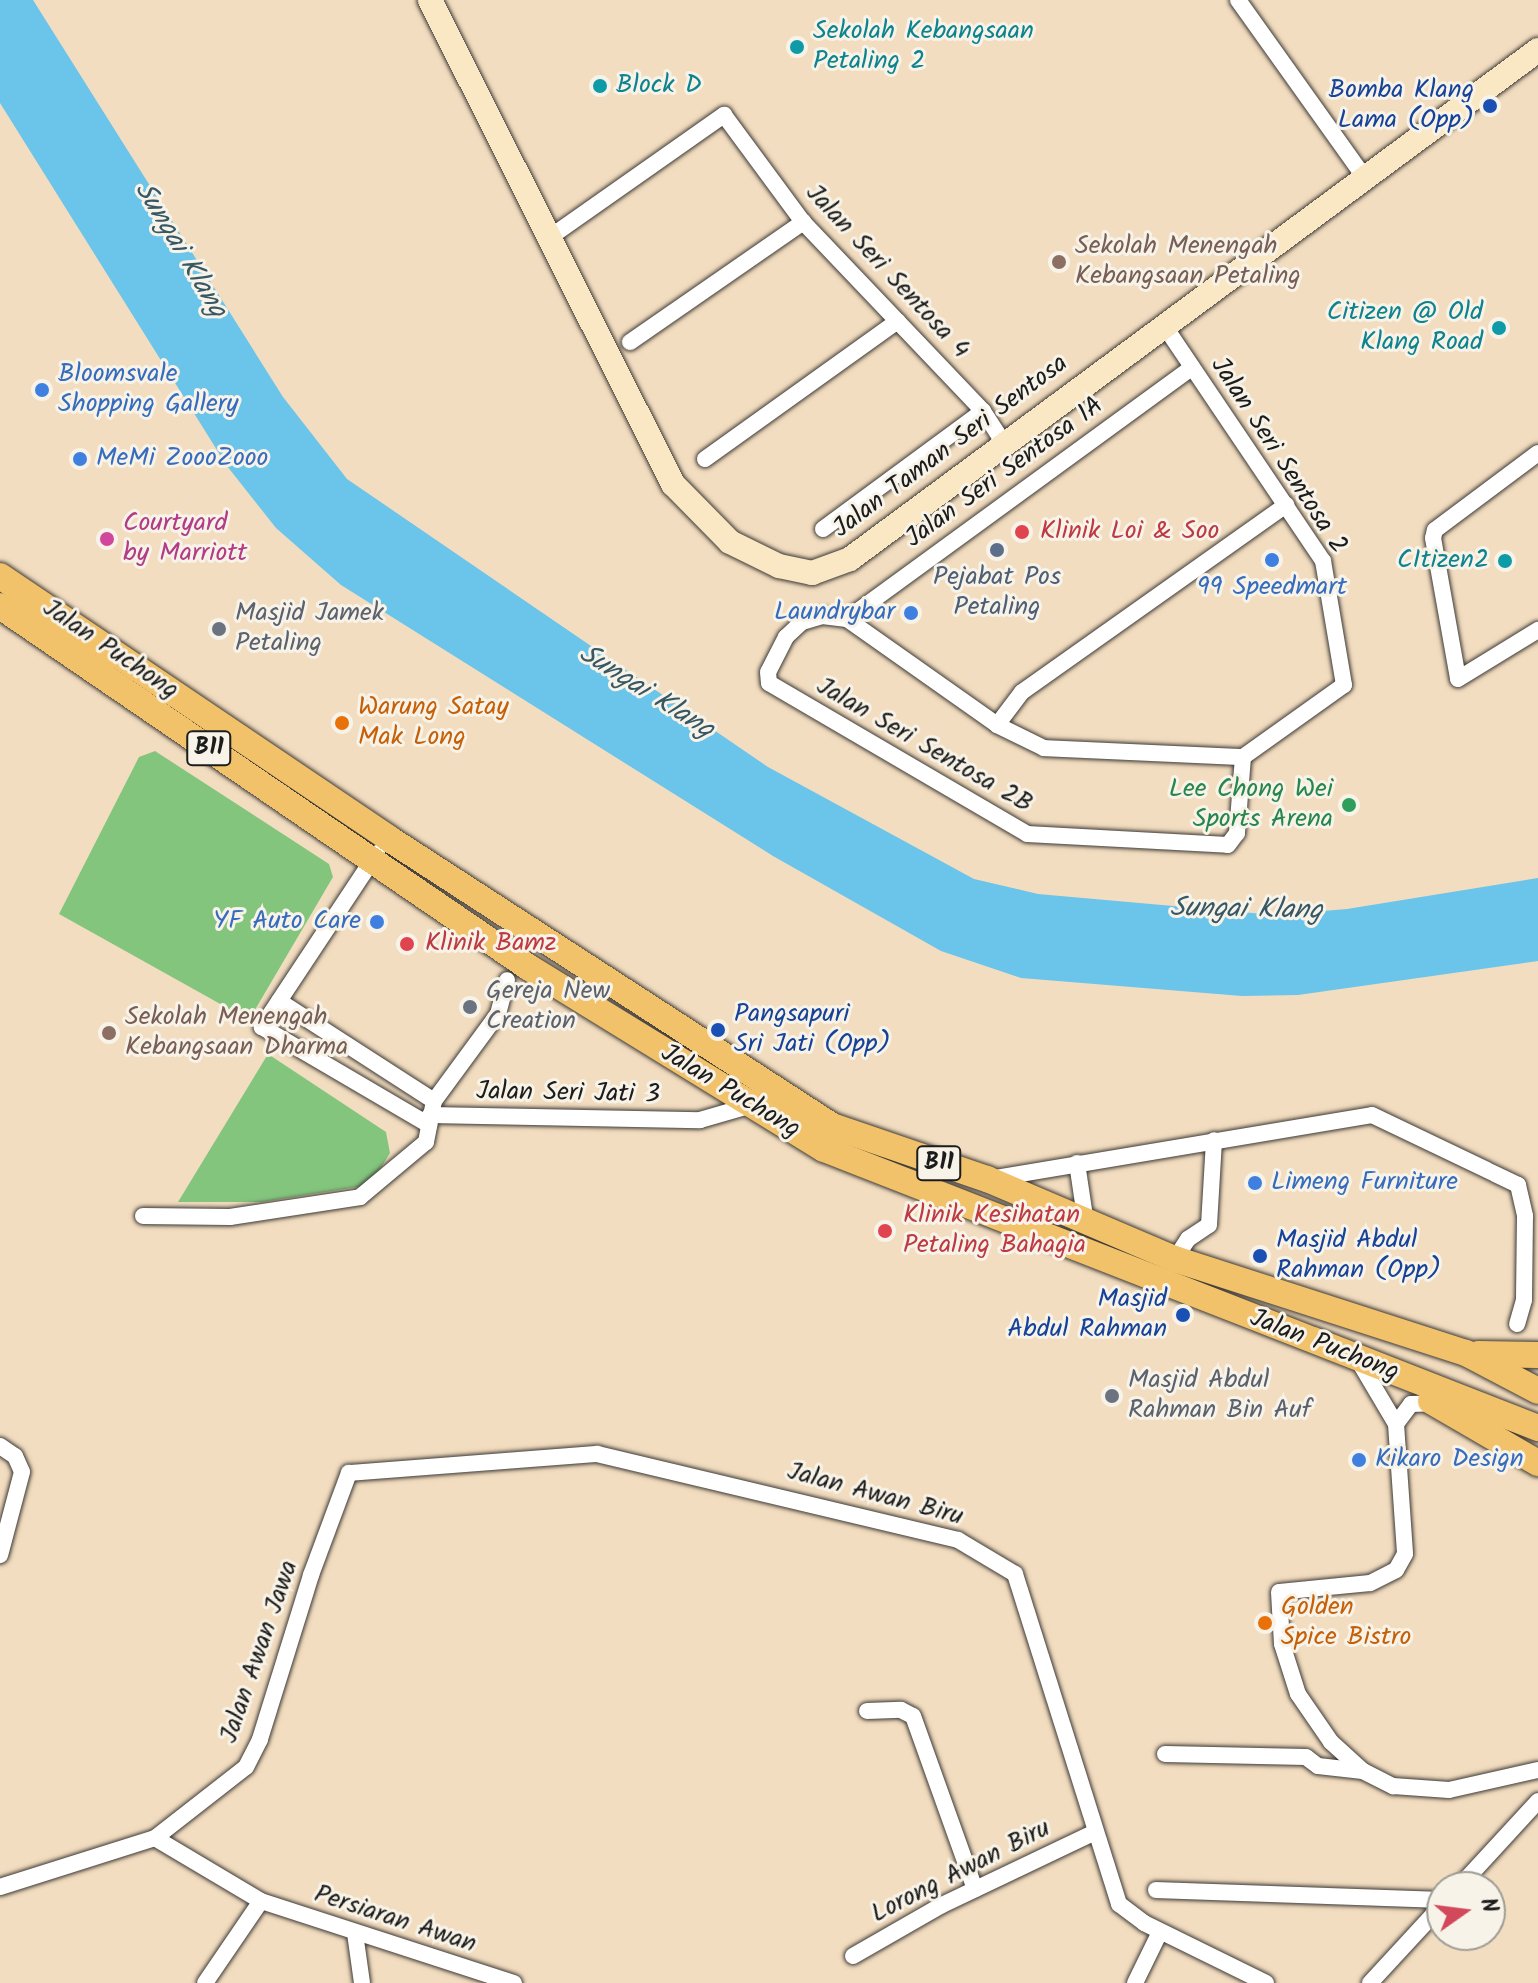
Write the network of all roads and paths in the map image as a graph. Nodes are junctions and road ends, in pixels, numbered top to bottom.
1 (430, 0) edge
2 (1238, 0) edge
3 (1538, 50) edge
4 (1363, 175) junction
5 (803, 222) junction
6 (546, 240) junction
7 (898, 321) junction
8 (1163, 324) junction
9 (630, 342) dead end
10 (1192, 367) junction
11 (983, 411) junction
12 (1003, 442) junction
13 (1538, 453) edge
14 (705, 459) dead end
15 (1286, 505) junction
16 (823, 529) dead end
17 (0, 576) edge
18 (0, 606) edge
19 (847, 619) junction
20 (1538, 630) edge
21 (997, 725) junction
22 (1243, 757) junction
23 (388, 838) junction
24 (366, 869) junction
25 (507, 980) dead end
26 (279, 1001) junction
27 (752, 1105) junction
28 (431, 1114) junction
29 (1214, 1140) junction
30 (1077, 1163) junction
31 (987, 1179) junction
32 (143, 1216) dead end
33 (1086, 1223) junction
34 (1175, 1259) junction
35 (1517, 1324) dead end
36 (1466, 1353) junction
37 (1538, 1355) edge
38 (1358, 1360) junction
39 (1388, 1372) junction
40 (1538, 1391) edge
41 (1434, 1403) junction
42 (1396, 1424) junction
43 (1538, 1428) edge
44 (0, 1446) edge
45 (1538, 1463) edge
46 (349, 1473) joint
47 (0, 1555) edge
48 (867, 1711) dead end
49 (1320, 1727) junction
50 (1165, 1754) dead end
51 (1306, 1757) junction
52 (1538, 1770) edge
53 (1363, 1771) junction
54 (1538, 1801) edge
55 (1093, 1833) junction
56 (155, 1838) junction
57 (1474, 1871) edge
58 (0, 1887) edge
59 (975, 1889) junction
60 (1156, 1890) dead end
61 (261, 1901) junction
62 (1426, 1901) edge
63 (1426, 1920) edge
64 (1160, 1932) junction
65 (355, 1933) junction
66 (853, 1956) dead end
67 (208, 1981) edge
68 (510, 1982) edge
69 (362, 1983) edge
70 (1135, 1983) edge
71 (1266, 1983) edge
72 (1370, 1983) edge

1 - 6 main road, Jalan Taman Seri Sentosa
2 - 4 street
3 - 4 main road, Jalan Taman Seri Sentosa
4 - 8 main road, Jalan Taman Seri Sentosa
5 - 6 street, Jalan Seri Sentosa 4
5 - 7 street, Jalan Seri Sentosa 4
5 - 9 street
6 - 12 main road, Jalan Taman Seri Sentosa
7 - 11 street, Jalan Seri Sentosa 4
7 - 14 street
8 - 10 street, Jalan Seri Sentosa 2
8 - 12 main road, Jalan Taman Seri Sentosa
10 - 15 street, Jalan Seri Sentosa 2
10 - 19 street, Jalan Seri Sentosa 1A
11 - 12 street, Jalan Seri Sentosa 4
11 - 16 street
13 - 20 street
15 - 21 street
15 - 22 street, Jalan Seri Sentosa 2
17 - 23 main road, Jalan Puchong / B11
18 - 24 main road, Jalan Puchong / B11
19 - 21 street
19 - 22 street, Jalan Seri Sentosa 2B
21 - 22 street
23 - 24 street
23 - 31 main road, Jalan Puchong / B11
24 - 26 street
24 - 27 main road, Jalan Puchong / B11
25 - 28 street
26 - 28 street
26 - 28 street
27 - 28 street, Jalan Seri Jati 3
27 - 38 main road, Jalan Puchong / B11
28 - 32 street
29 - 30 street
29 - 34 street
29 - 35 street
30 - 31 street
30 - 33 street
31 - 33 main road, Jalan Puchong / B11
33 - 34 main road, Jalan Puchong / B11
34 - 36 main road, Jalan Puchong / B11
36 - 37 main road
36 - 40 main road, Jalan Puchong / B11
38 - 39 main road, Jalan Puchong / B11
38 - 42 street
39 - 41 main road
39 - 43 main road, Jalan Puchong / B11
41 - 42 street
41 - 45 main road
42 - 49 street
44 - 47 street
46 - 55 street, Jalan Awan Biru
46 - 56 street, Jalan Awan Jawa
48 - 59 street
49 - 51 street
49 - 53 street
50 - 51 street
51 - 53 street
52 - 53 street
54 - 57 street
55 - 59 street, Lorong Awan Biru
55 - 64 street, Jalan Awan Biru
56 - 58 street, Jalan Awan Jawa
56 - 61 street, Persiaran Awan
59 - 66 street, Lorong Awan Biru
60 - 62 street
61 - 65 street, Persiaran Awan
61 - 67 street
63 - 72 street
64 - 70 street
64 - 71 street, Jalan Awan Biru
65 - 68 street, Persiaran Awan
65 - 69 street

